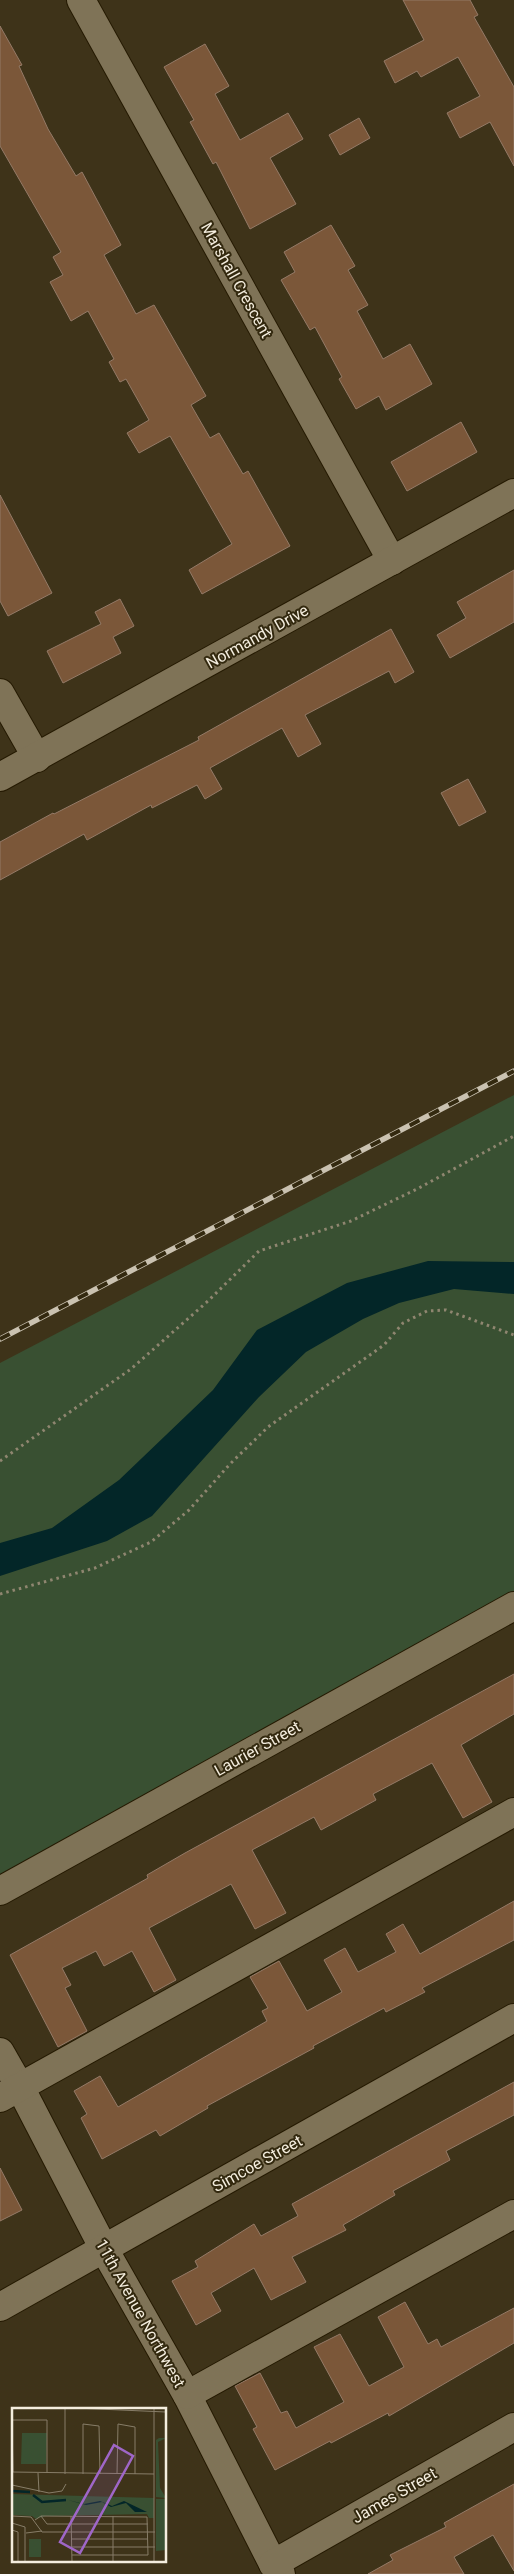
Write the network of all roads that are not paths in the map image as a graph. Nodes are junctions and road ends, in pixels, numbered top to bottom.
1 (81, 0) edge
2 (514, 493) edge
3 (392, 561) junction
4 (0, 692) edge
5 (37, 758) junction
6 (0, 777) edge
7 (514, 1606) edge
8 (514, 1812) edge
9 (0, 1891) edge
10 (514, 2018) edge
11 (0, 2052) edge
12 (10, 2093) edge
13 (514, 2214) edge
14 (104, 2249) junction
15 (0, 2308) edge
16 (187, 2395) junction
17 (514, 2427) edge
18 (277, 2569) edge

1 - 3 street, Marshall Crescent
2 - 3 street, Normandy Drive
3 - 5 street, Normandy Drive
4 - 5 street
5 - 6 street, Normandy Drive
7 - 9 street, Laurier Street
8 - 12 street
10 - 14 street, Simcoe Street
11 - 12 street, 11th Avenue Northwest
12 - 14 street, 11th Avenue Northwest
13 - 16 street
14 - 15 street, Simcoe Street
14 - 16 street, 11th Avenue Northwest
16 - 18 street, 11th Avenue Northwest
17 - 18 street, James Street

